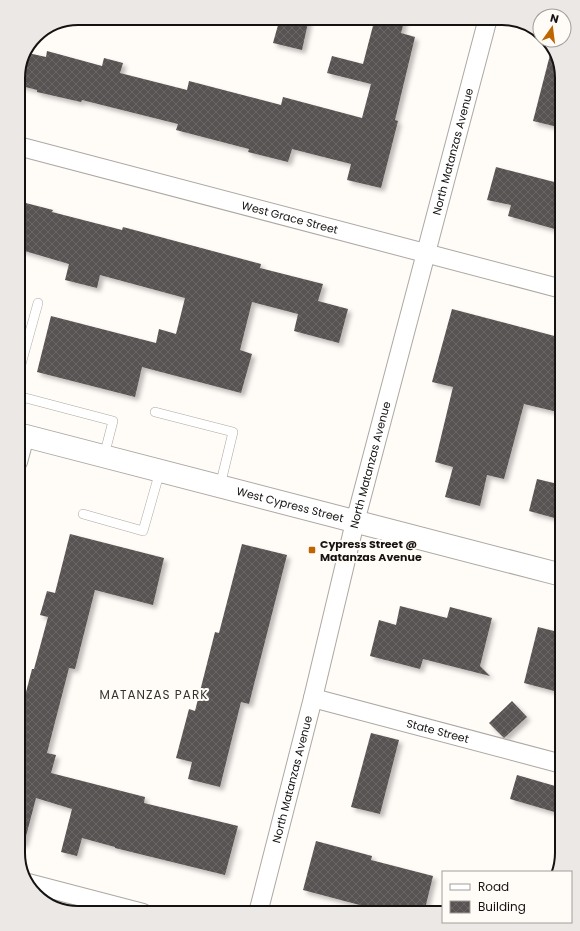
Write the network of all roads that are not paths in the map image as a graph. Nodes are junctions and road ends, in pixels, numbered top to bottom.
1 (486, 25) edge
2 (25, 148) edge
3 (426, 253) junction
4 (555, 287) edge
5 (38, 303) dead end
6 (25, 350) edge
7 (25, 398) edge
8 (155, 412) dead end
9 (25, 436) edge
10 (104, 456) junction
11 (160, 471) junction
12 (220, 487) junction
13 (83, 514) dead end
14 (355, 522) junction
15 (555, 574) edge
16 (313, 698) junction
17 (555, 762) edge
18 (36, 885) edge
19 (116, 906) edge
20 (260, 906) edge

1 - 3 street, North Matanzas Avenue
2 - 3 street, West Grace Street
3 - 4 street, West Grace Street
3 - 14 street, North Matanzas Avenue
5 - 6 lane
7 - 10 lane
8 - 12 lane
9 - 10 street, West Cypress Street
10 - 11 street, West Cypress Street
11 - 12 street, West Cypress Street
11 - 13 lane
12 - 14 street, West Cypress Street
14 - 15 street, West Cypress Street
14 - 16 street, North Matanzas Avenue
16 - 17 street, State Street
16 - 20 street, North Matanzas Avenue
18 - 19 street

